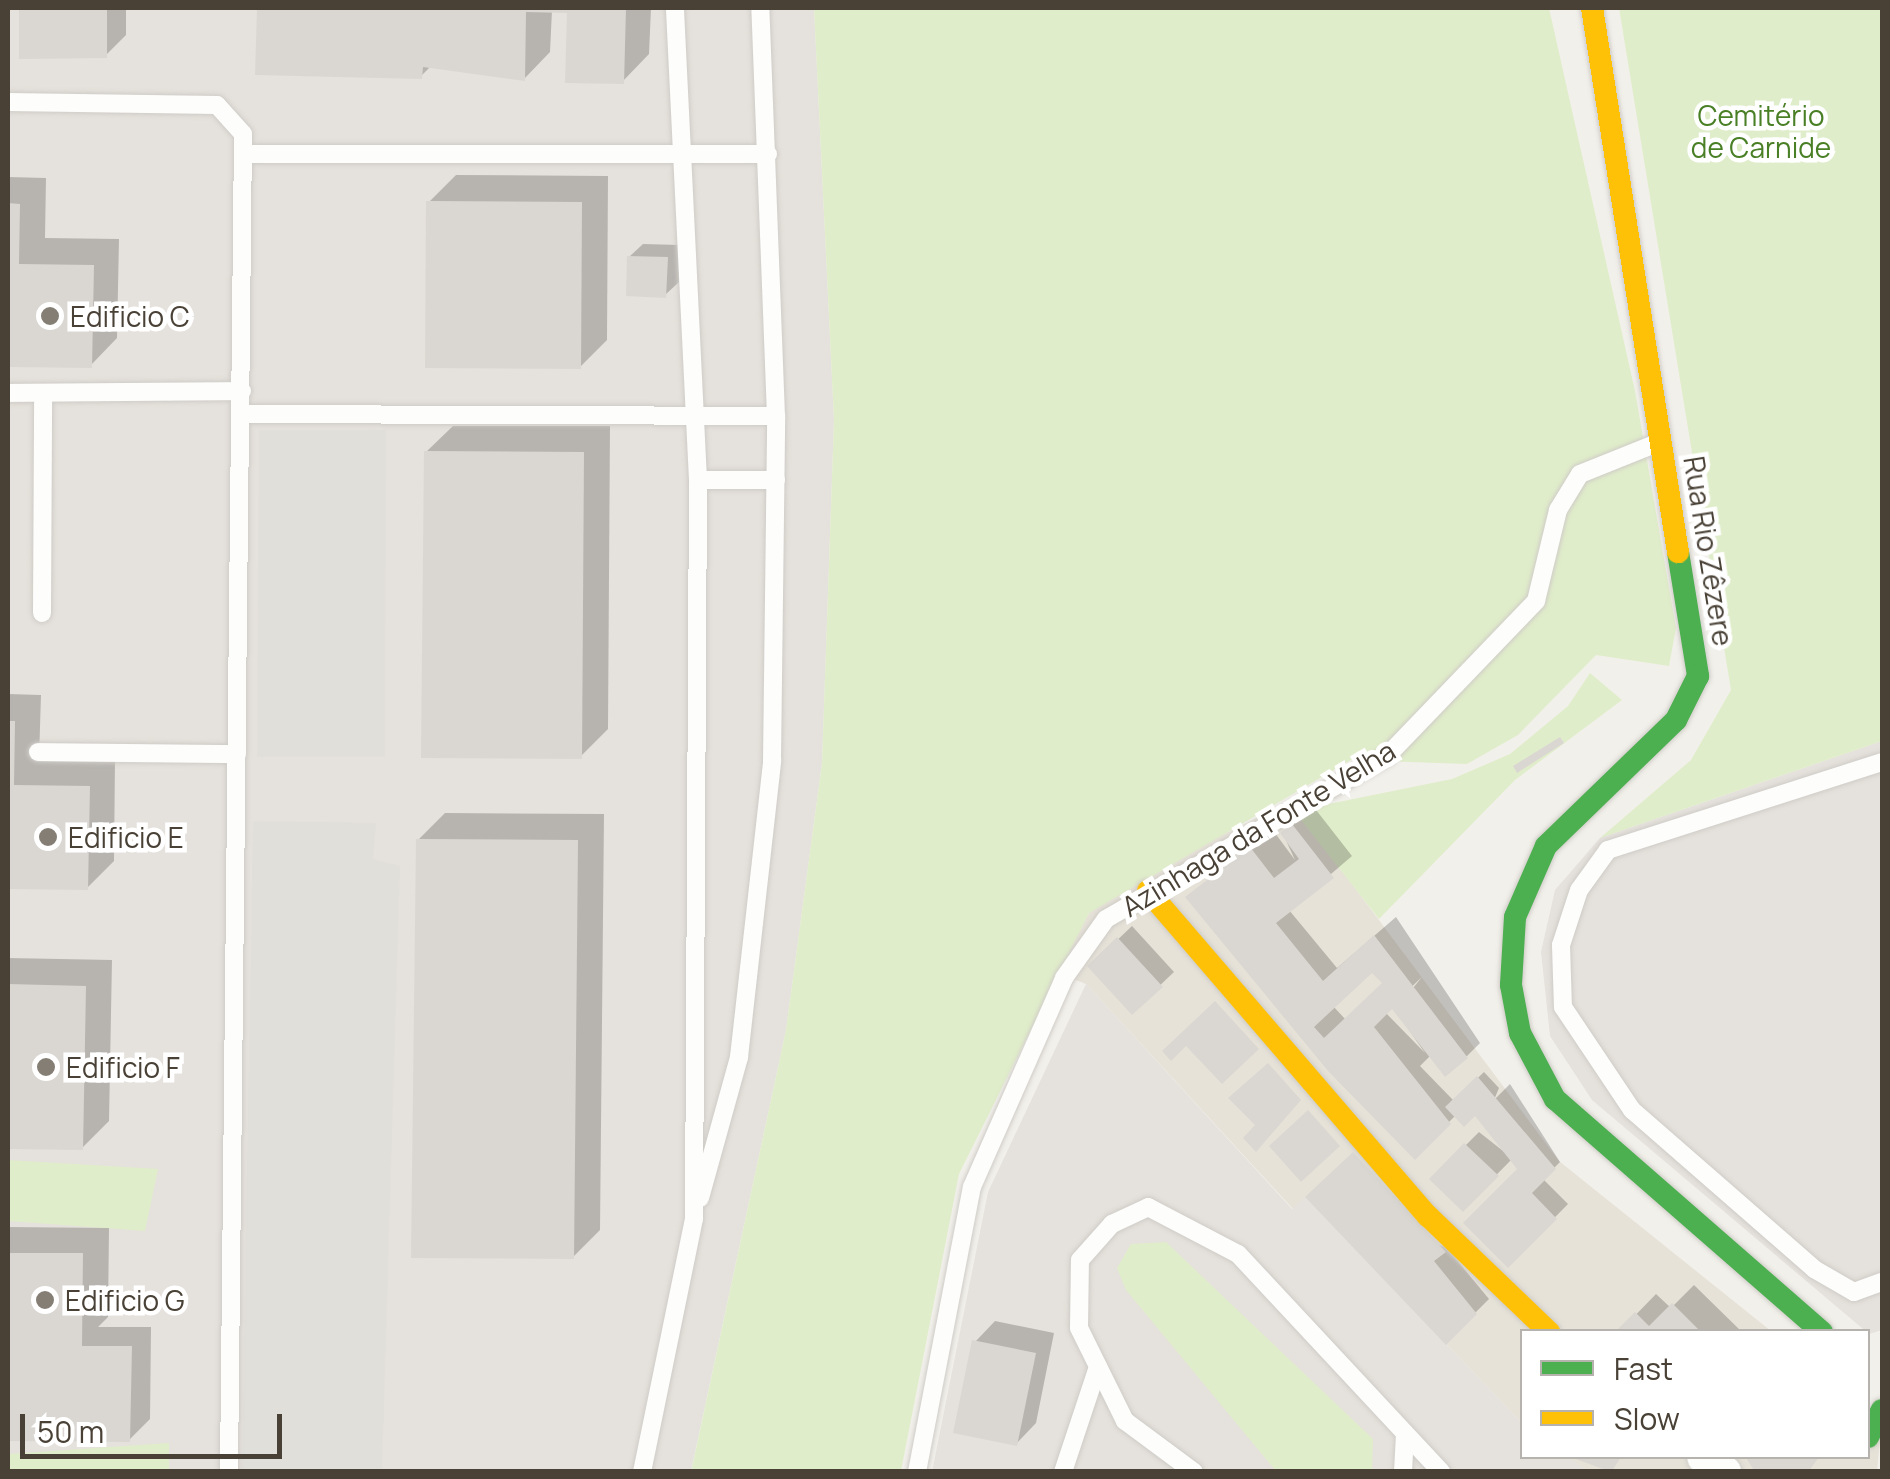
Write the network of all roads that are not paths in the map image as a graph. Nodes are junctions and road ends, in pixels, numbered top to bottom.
1 (676, 8) edge
2 (760, 8) edge
3 (1592, 8) edge
4 (8, 102) edge
5 (245, 154) junction
6 (682, 154) junction
7 (768, 154) junction
8 (242, 391) junction
9 (8, 393) edge
10 (43, 393) junction
11 (242, 414) junction
12 (695, 416) junction
13 (776, 416) junction
14 (1662, 441) junction
15 (698, 480) junction
16 (776, 480) junction
17 (42, 613) dead end
18 (38, 752) dead end
19 (237, 754) junction
20 (1882, 762) edge
21 (1148, 891) junction
22 (694, 1219) junction
23 (1882, 1282) edge
24 (1546, 1329) edge
25 (1819, 1329) edge
26 (1098, 1367) junction
27 (1882, 1410) edge
28 (1870, 1433) edge
29 (1405, 1434) junction
30 (228, 1472) edge
31 (642, 1472) edge
32 (918, 1472) edge
33 (1063, 1472) edge
34 (1194, 1472) edge
35 (1403, 1472) edge
36 (1441, 1472) edge

1 - 6 lane
2 - 7 lane
3 - 14 street, Rua Rio Zêzere
4 - 5 lane
5 - 6 lane
5 - 8 lane
6 - 7 lane
6 - 12 lane
7 - 13 lane
8 - 10 lane
8 - 11 lane
9 - 10 lane
10 - 17 lane
11 - 12 lane
11 - 19 lane
12 - 13 lane
12 - 15 lane
13 - 16 lane
14 - 21 lane, Azinhaga da Fonte Velha
14 - 25 street, Rua Rio Zêzere
15 - 16 lane
15 - 22 lane
16 - 22 lane
18 - 19 lane
19 - 30 lane
20 - 23 lane
21 - 24 street
21 - 32 lane, Azinhaga da Fonte Velha
22 - 31 lane
26 - 29 lane
26 - 33 lane
26 - 34 lane
27 - 28 street
29 - 35 lane
29 - 36 lane

